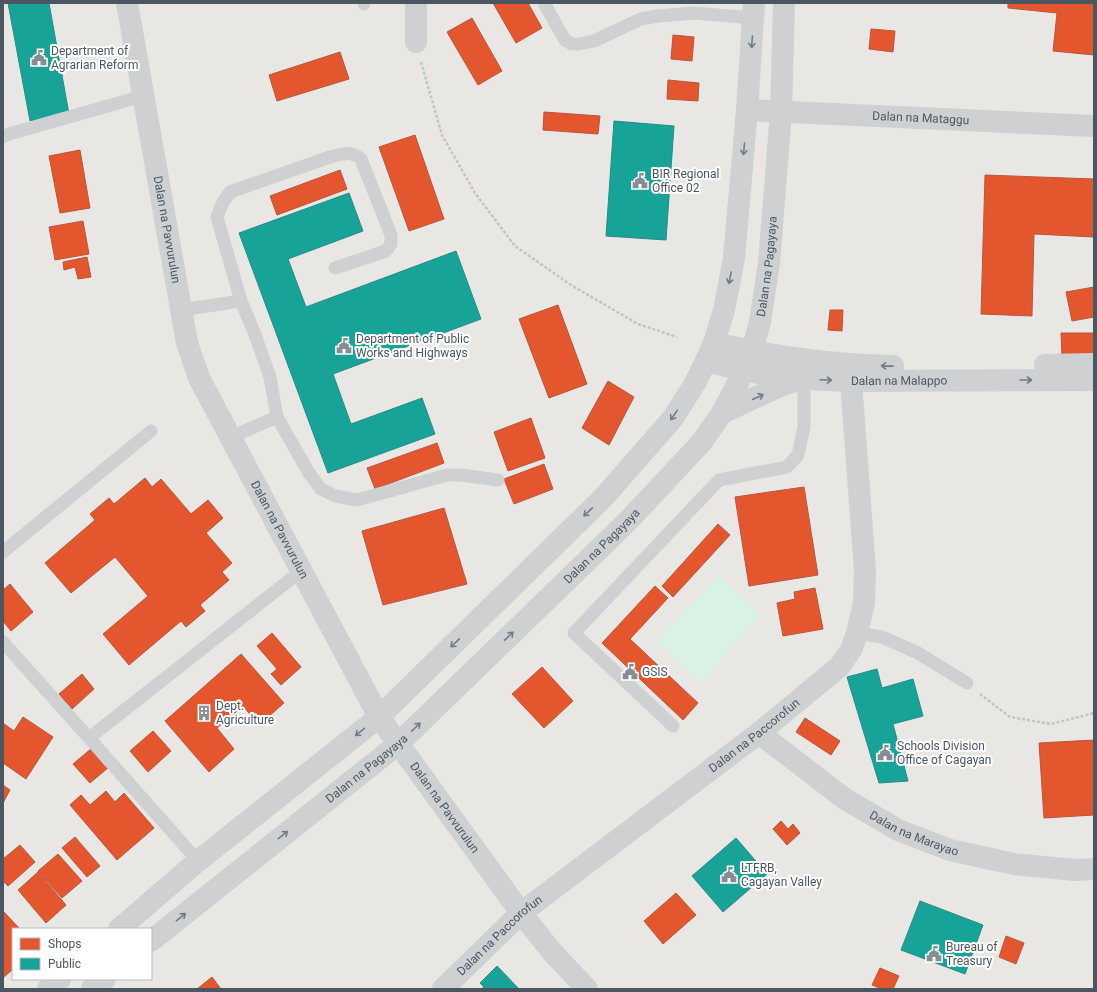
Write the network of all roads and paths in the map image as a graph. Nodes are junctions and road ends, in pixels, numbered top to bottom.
1 (127, 3) edge
2 (416, 3) edge
3 (544, 3) edge
4 (784, 3) edge
5 (754, 11) edge
6 (416, 42) joint
7 (143, 96) junction
8 (747, 110) junction
9 (781, 112) junction
10 (1094, 126) edge
11 (3, 137) edge
12 (335, 268) dead end
13 (240, 302) junction
14 (182, 310) junction
15 (760, 322) junction
16 (676, 337) dead end
17 (710, 352) junction
18 (749, 361) junction
19 (1094, 364) edge
20 (800, 372) junction
21 (1094, 380) edge
22 (851, 381) junction
23 (722, 414) junction
24 (277, 417) junction
25 (151, 431) dead end
26 (231, 437) junction
27 (498, 480) dead end
28 (3, 552) edge
29 (301, 571) junction
30 (857, 634) junction
31 (3, 642) edge
32 (967, 683) joint
33 (1094, 713) edge
34 (379, 717) junction
35 (673, 726) dead end
36 (759, 733) junction
37 (89, 738) junction
38 (398, 744) junction
39 (198, 861) junction
40 (1094, 869) edge
41 (521, 913) junction
42 (120, 928) edge
43 (152, 940) edge
44 (59, 980) edge
45 (103, 980) edge
46 (48, 989) edge
47 (92, 989) edge
48 (443, 989) edge
49 (587, 989) edge

1 - 7 street, Dalan na Pavvurulun
2 - 6 street
3 - 5 lane
4 - 9 street, Dalan na Pagayaya
5 -> 8 street
6 - 16 path
7 - 11 lane
7 - 14 street, Dalan na Pavvurulun
8 - 9 street, Dalan na Mataggu
8 -> 17 street
9 - 10 street, Dalan na Mataggu
9 - 15 street, Dalan na Pagayaya
12 - 13 lane
13 - 14 lane
13 - 24 lane
14 - 26 street, Dalan na Pavvurulun
15 - 18 street, Dalan na Pagayaya
15 - 20 street
17 - 18 street, Dalan na Malappo
17 -> 34 street
18 - 20 street, Dalan na Malappo
18 - 23 street, Dalan na Pagayaya
19 -> 20 street, Dalan na Malappo
20 -> 22 street, Dalan na Malappo
23 -> 20 street
20 - 35 lane
22 -> 21 street, Dalan na Malappo
22 - 30 street, Dalan na Paccorofun
38 -> 23 street, Dalan na Pagayaya
24 - 26 lane
24 - 27 lane
25 - 28 lane
26 - 29 street, Dalan na Pavvurulun
29 - 34 street, Dalan na Pavvurulun
29 - 37 lane
30 - 32 lane
30 - 36 street, Dalan na Paccorofun
31 - 37 lane
32 - 33 path
34 - 38 street, Dalan na Pavvurulun
34 -> 39 street
36 - 40 street, Dalan na Marayao
36 - 41 street, Dalan na Paccorofun
37 - 39 lane
38 - 41 street, Dalan na Pavvurulun
43 -> 38 street, Dalan na Pagayaya
39 - 42 street
41 - 48 street, Dalan na Paccorofun
41 - 49 street, Dalan na Pavvurulun
44 - 46 street
45 - 47 street

